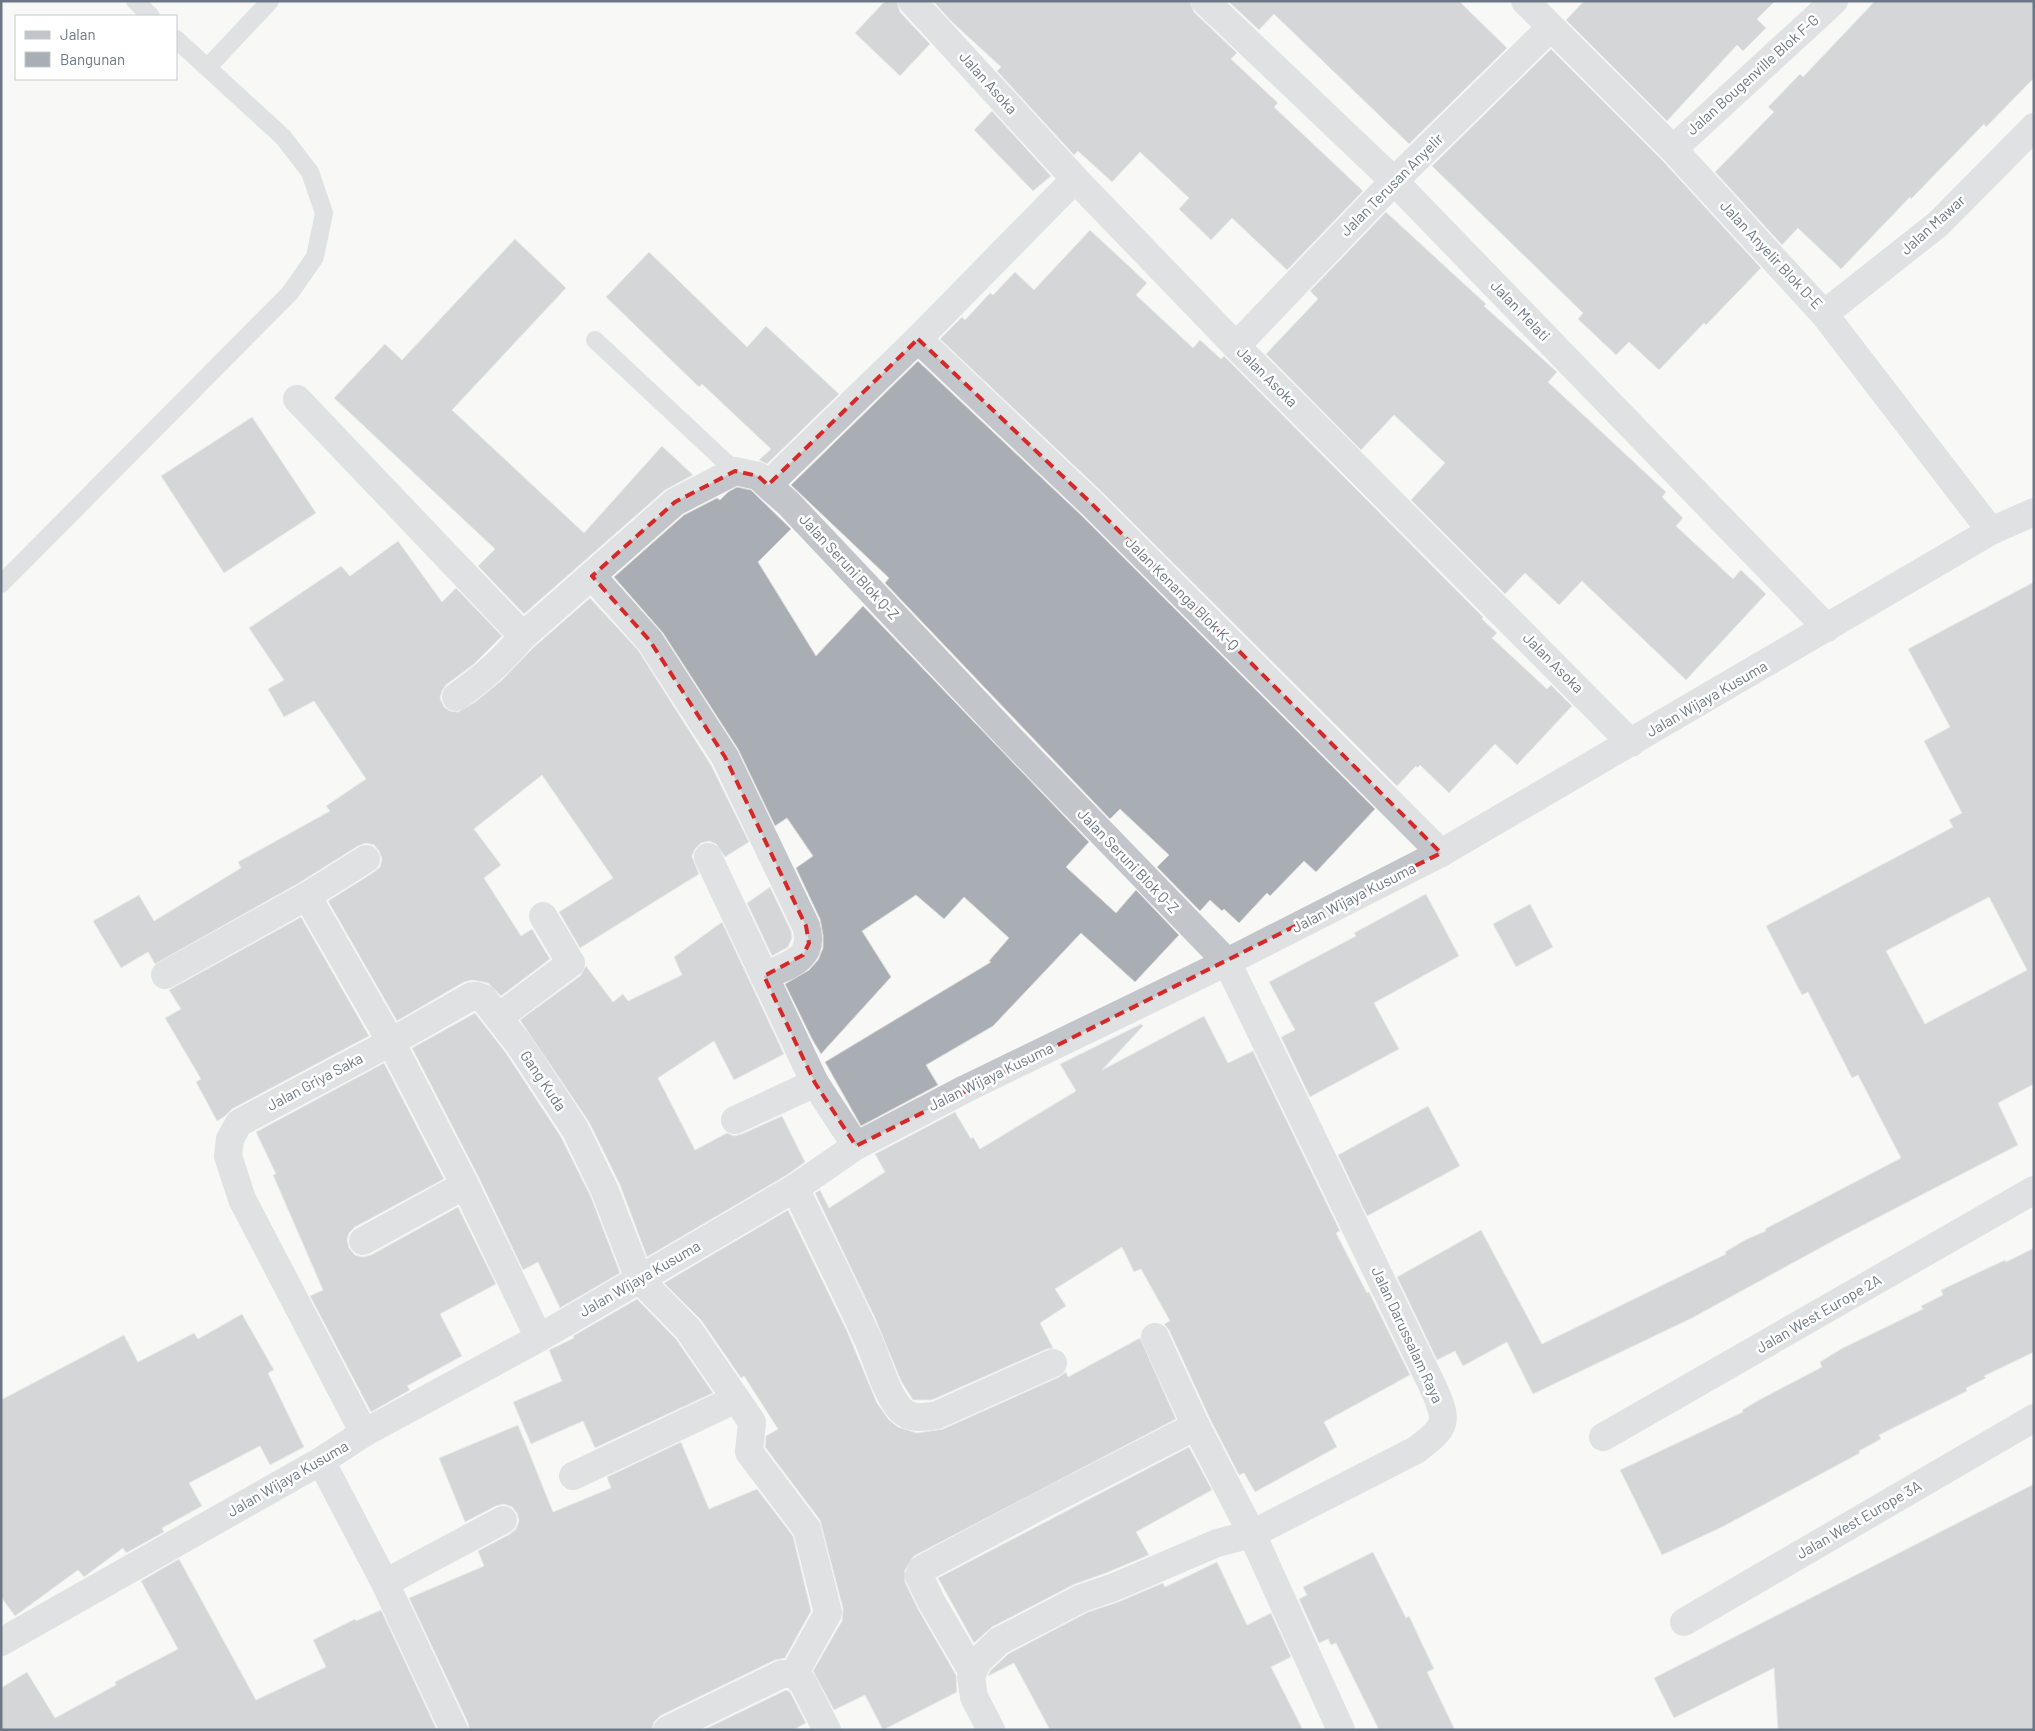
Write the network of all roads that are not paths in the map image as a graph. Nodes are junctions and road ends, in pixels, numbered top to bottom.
1 (135, 1) edge
2 (270, 1) edge
3 (912, 1) edge
4 (1205, 1) edge
5 (1525, 1) edge
6 (1834, 1) edge
7 (150, 15) edge
8 (1550, 28) junction
9 (178, 41) edge
10 (208, 67) junction
11 (2034, 127) edge
12 (1673, 149) junction
13 (1075, 179) junction
14 (1394, 181) junction
15 (1824, 314) junction
16 (918, 339) junction
17 (595, 340) dead end
18 (1236, 346) junction
19 (297, 399) dead end
20 (736, 472) junction
21 (771, 488) junction
22 (2034, 512) edge
23 (1991, 531) junction
24 (592, 576) junction
25 (1, 584) edge
26 (1827, 628) junction
27 (523, 636) junction
28 (456, 697) dead end
29 (1631, 743) junction
30 (1440, 853) junction
31 (708, 857) dead end
32 (366, 858) dead end
33 (307, 896) junction
34 (543, 916) dead end
35 (1227, 962) junction
36 (165, 974) dead end
37 (764, 976) junction
38 (499, 1018) junction
39 (391, 1042) junction
40 (815, 1082) junction
41 (735, 1120) dead end
42 (856, 1146) junction
43 (465, 1185) junction
44 (795, 1188) junction
45 (2034, 1190) edge
46 (363, 1241) dead end
47 (640, 1280) junction
48 (1155, 1336) dead end
49 (539, 1338) junction
50 (1053, 1363) dead end
51 (736, 1400) junction
52 (2034, 1418) edge
53 (1196, 1426) junction
54 (364, 1433) junction
55 (1603, 1437) dead end
56 (321, 1461) junction
57 (573, 1476) dead end
58 (503, 1520) dead end
59 (1252, 1534) junction
60 (385, 1583) junction
61 (1684, 1622) dead end
62 (1, 1642) edge
63 (972, 1671) junction
64 (794, 1674) junction
65 (454, 1730) edge
66 (667, 1730) edge
67 (827, 1730) edge
68 (991, 1730) edge
69 (1341, 1730) edge

1 - 7 lane
2 - 10 lane
3 - 13 street, Jalan Asoka
4 - 14 street, Jalan Melati
5 - 8 street, Jalan Anyelir Blok D-E
6 - 12 street, Jalan Bougenville Blok F-G
8 - 12 street, Jalan Anyelir Blok D-E
8 - 14 street, Jalan Terusan Anyelir
9 - 10 lane
10 - 25 lane
11 - 15 street, Jalan Mawar
12 - 15 street, Jalan Anyelir Blok D-E
13 - 16 street
13 - 18 street, Jalan Asoka
14 - 18 street, Jalan Terusan Anyelir
14 - 26 street, Jalan Melati
15 - 23 street, Jalan Anyelir Blok D-E
16 - 21 street
16 - 30 street, Jalan Kenanga Blok K-Q
17 - 20 lane
18 - 29 street, Jalan Asoka
19 - 27 street
20 - 21 street, Jalan Seruni Blok Q-Z
20 - 24 street
21 - 35 street, Jalan Seruni Blok Q-Z
22 - 23 street, Jalan Wijaya Kusuma
23 - 26 street, Jalan Wijaya Kusuma
24 - 27 street
24 - 37 street
26 - 29 street, Jalan Wijaya Kusuma
27 - 28 street
29 - 30 street, Jalan Wijaya Kusuma
30 - 35 street, Jalan Wijaya Kusuma
31 - 37 street
32 - 33 street
33 - 36 street
33 - 39 street
34 - 38 street
35 - 42 street, Jalan Wijaya Kusuma
35 - 59 street, Jalan Darussalam Raya
37 - 40 street
38 - 39 street, Jalan Griya Saka
38 - 47 street, Gang Kuda
39 - 43 street
39 - 54 street, Jalan Griya Saka
40 - 41 street
40 - 42 street
42 - 44 street, Jalan Wijaya Kusuma
43 - 46 street
43 - 49 street
44 - 47 street, Jalan Wijaya Kusuma
44 - 50 street
45 - 55 street, Jalan West Europe 2A
47 - 49 street, Jalan Wijaya Kusuma
47 - 51 street
48 - 53 street
49 - 54 street, Jalan Wijaya Kusuma
51 - 57 street
51 - 64 street
52 - 61 street, Jalan West Europe 3A
53 - 59 street
53 - 63 street
54 - 56 street, Jalan Wijaya Kusuma
56 - 60 street
56 - 62 street, Jalan Wijaya Kusuma
58 - 60 street
59 - 63 street, Jalan Darussalam Raya
59 - 69 street
60 - 65 street
63 - 68 street
64 - 66 street
64 - 67 street

